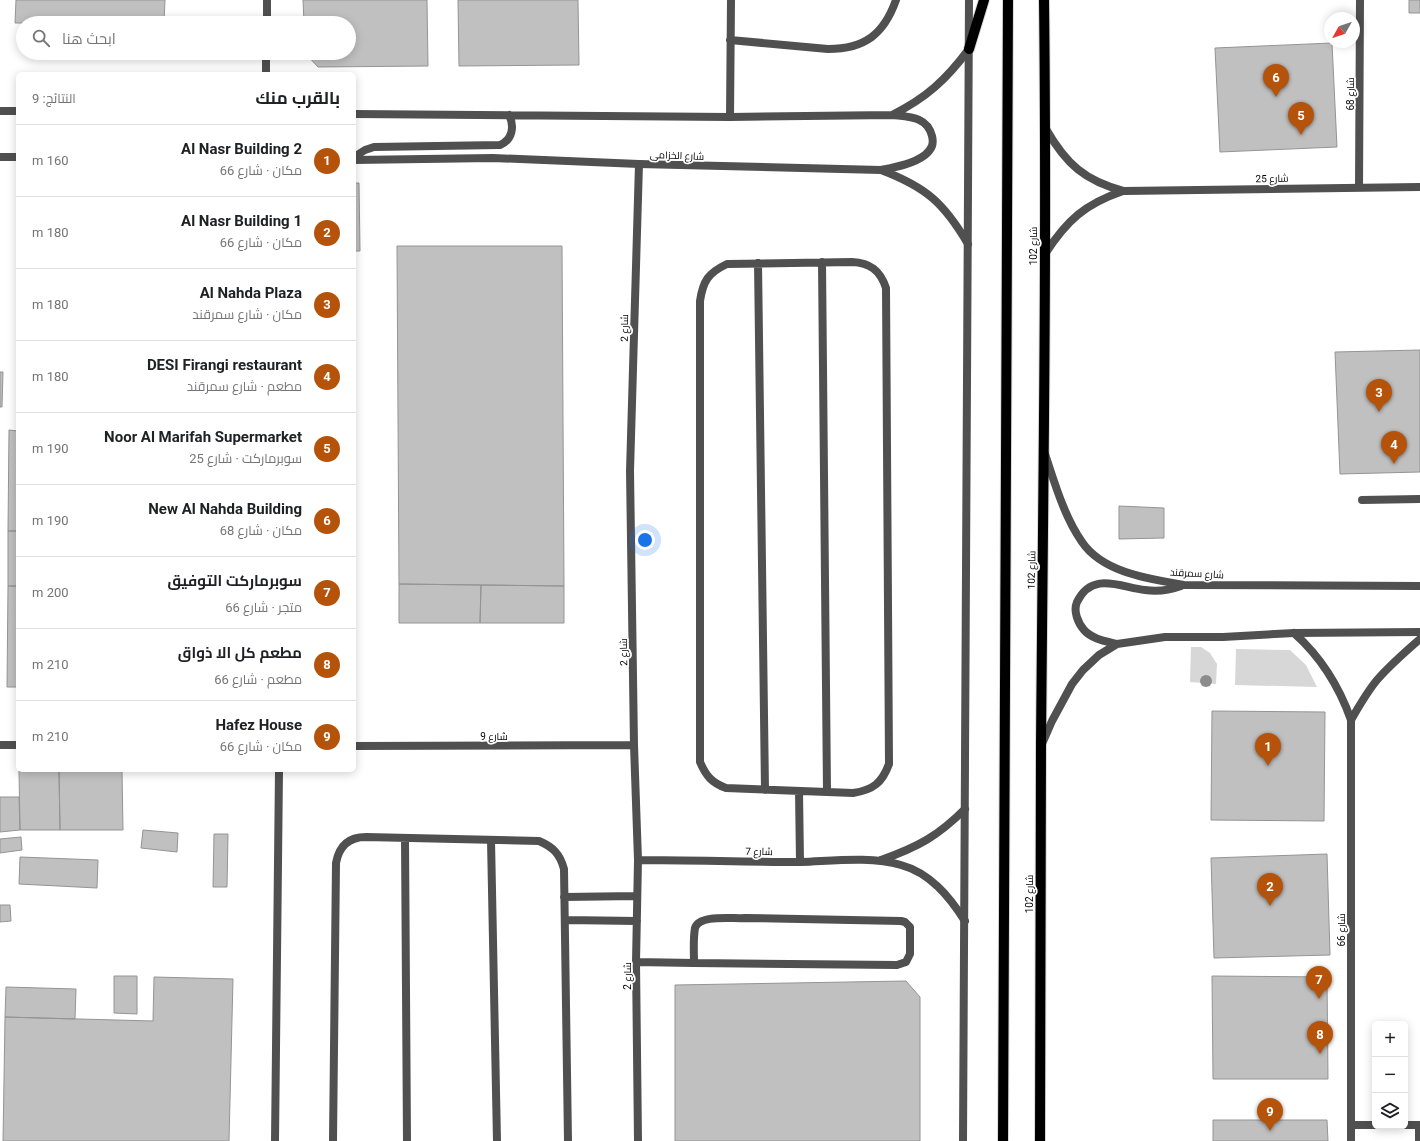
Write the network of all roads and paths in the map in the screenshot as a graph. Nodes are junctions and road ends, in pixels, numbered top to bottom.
1 (267, 0) edge
2 (731, 0) edge
3 (896, 0) edge
4 (969, 0) edge
5 (984, 0) edge
6 (1008, 0) edge
7 (1044, 0) edge
8 (1360, 0) edge
9 (267, 16) edge
10 (730, 40) junction
11 (969, 49) junction
12 (266, 60) edge
13 (266, 72) edge
14 (0, 111) edge
15 (16, 111) edge
16 (356, 114) edge
17 (509, 115) junction
18 (892, 115) junction
19 (730, 117) junction
20 (1046, 129) junction
21 (0, 157) edge
22 (16, 157) edge
23 (356, 157) edge
24 (356, 158) edge
25 (639, 164) junction
26 (881, 170) junction
27 (1360, 187) junction
28 (1420, 187) edge
29 (1124, 191) junction
30 (968, 244) junction
31 (1045, 254) junction
32 (822, 262) junction
33 (758, 263) junction
34 (1044, 452) junction
35 (1420, 499) edge
36 (1362, 500) dead end
37 (1184, 585) junction
38 (1420, 586) edge
39 (1420, 632) edge
40 (1294, 634) junction
41 (1420, 639) edge
42 (1117, 644) junction
43 (1351, 720) junction
44 (0, 745) edge
45 (16, 745) edge
46 (634, 745) junction
47 (356, 746) edge
48 (1041, 746) junction
49 (279, 772) edge
50 (766, 790) junction
51 (799, 791) junction
52 (828, 792) junction
53 (965, 809) junction
54 (405, 838) junction
55 (491, 840) junction
56 (638, 860) junction
57 (880, 860) junction
58 (800, 862) junction
59 (637, 896) junction
60 (564, 897) junction
61 (564, 920) junction
62 (637, 921) junction
63 (965, 921) junction
64 (636, 962) junction
65 (694, 963) junction
66 (1352, 1125) junction
67 (1372, 1125) edge
68 (1408, 1125) edge
69 (1419, 1125) edge
70 (275, 1141) edge
71 (332, 1141) edge
72 (407, 1141) edge
73 (497, 1141) edge
74 (568, 1141) edge
75 (638, 1141) edge
76 (963, 1141) edge
77 (1003, 1141) edge
78 (1040, 1141) edge
79 (1352, 1141) edge
80 (1419, 1141) edge

1 - 9 street
2 - 10 street
3 - 10 street
4 - 11 street
5 - 11 main road
6 - 77 main road
7 - 20 main road, شارع 102
8 - 27 street, شارع 68
10 - 19 street
11 - 18 street
11 - 30 street
12 - 13 street
14 - 15 street
16 - 17 street
17 - 19 street
17 - 23 street
18 - 19 street
18 - 26 street
20 - 29 street, شارع 25
20 - 31 main road, شارع 102
21 - 22 street
24 - 25 street, شارع الخزامى
25 - 26 street, شارع الخزامى
25 - 46 street, شارع 2
26 - 30 street, شارع الخزامى
27 - 28 street, شارع 25
27 - 29 street, شارع 25
29 - 31 street, شارع 25
30 - 53 street
31 - 34 main road, شارع 102
32 - 33 street
32 - 52 street
32 - 52 street
33 - 50 street
33 - 50 street
34 - 37 street, شارع سمرقند
34 - 48 main road, شارع 102
35 - 36 street
37 - 38 street, شارع سمرقند
37 - 42 street
39 - 40 street
40 - 42 street
40 - 43 street, شارع 66
41 - 43 street, شارع 66
42 - 48 street
43 - 66 street, شارع 66
44 - 45 street
46 - 47 street, شارع 9
46 - 56 street, شارع 2
48 - 78 main road, شارع 102
49 - 70 street
50 - 51 street
51 - 52 street
51 - 58 street
53 - 57 street, شارع 7
53 - 63 street
54 - 55 street
54 - 71 street
54 - 72 street
55 - 60 street
55 - 73 street
56 - 58 street, شارع 7
56 - 59 street, شارع 2
57 - 58 street, شارع 7
57 - 63 street, شارع 7
59 - 60 street
59 - 62 street, شارع 2
60 - 61 street
61 - 62 street
61 - 74 street
62 - 64 street, شارع 2
63 - 76 street
64 - 65 street
64 - 75 street, شارع 2
65 - 65 street
66 - 67 street
66 - 79 street, شارع 66
68 - 69 street
69 - 80 street

